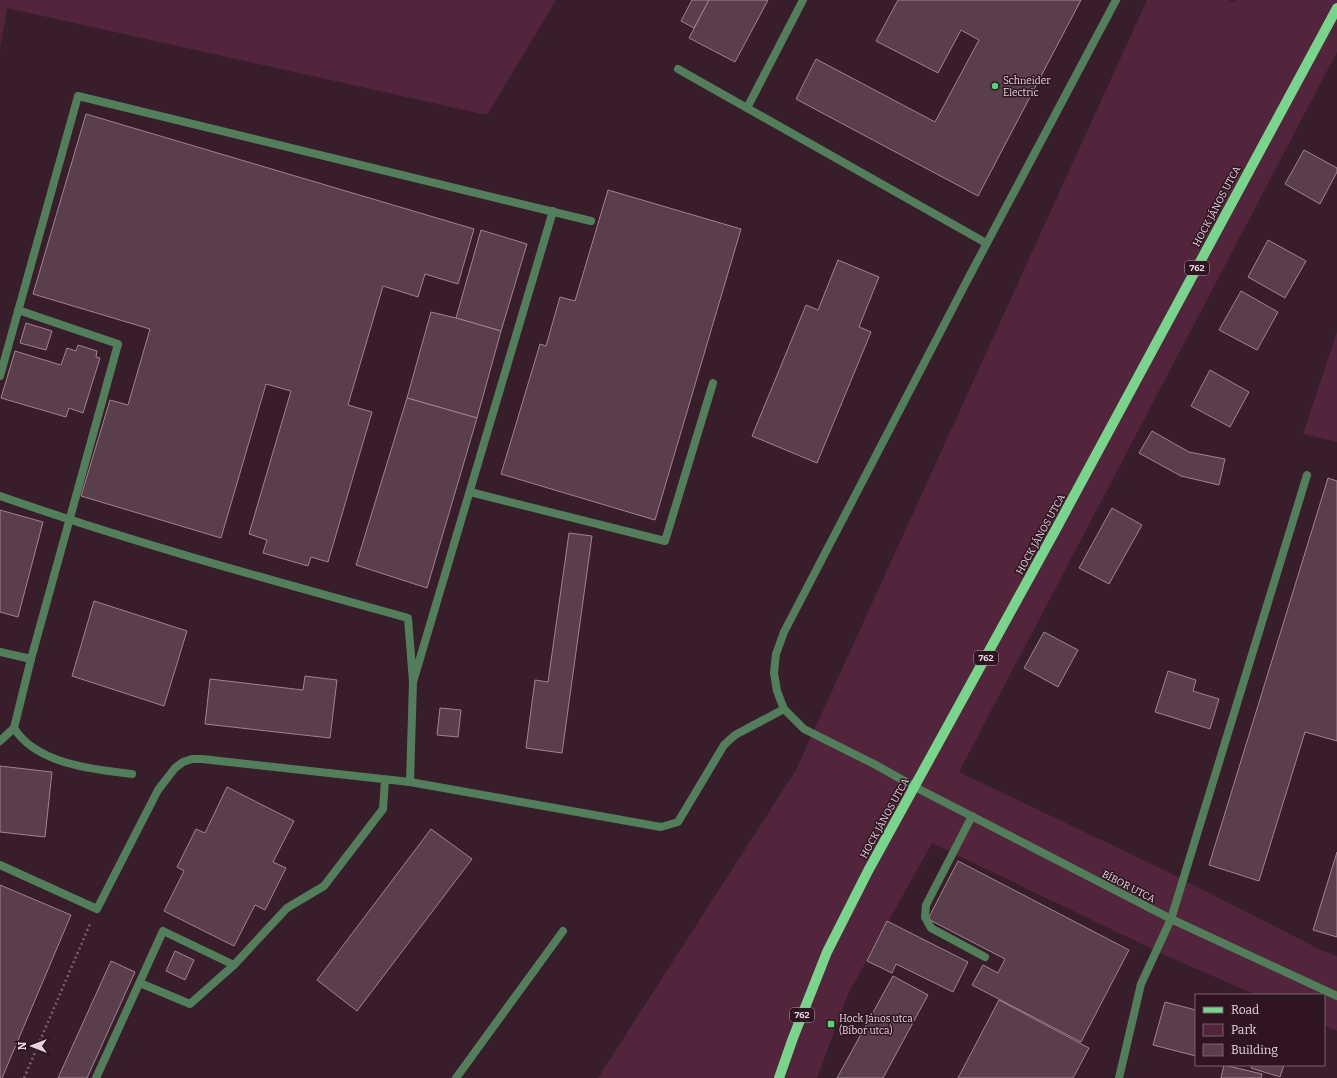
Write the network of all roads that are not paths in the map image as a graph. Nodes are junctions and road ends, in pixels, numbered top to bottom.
1 (802, 0) edge
2 (1116, 0) edge
3 (1337, 8) edge
4 (678, 69) dead end
5 (747, 108) junction
6 (553, 211) junction
7 (591, 221) dead end
8 (986, 243) junction
9 (18, 310) junction
10 (0, 376) edge
11 (713, 383) dead end
12 (1307, 475) dead end
13 (470, 492) junction
14 (0, 496) edge
15 (70, 521) junction
16 (0, 652) edge
17 (31, 659) junction
18 (413, 682) junction
19 (784, 709) junction
20 (14, 728) junction
21 (0, 741) edge
22 (132, 774) dead end
23 (385, 780) junction
24 (410, 782) junction
25 (914, 787) junction
26 (972, 816) junction
27 (0, 865) edge
28 (1172, 919) junction
29 (563, 931) dead end
30 (985, 958) dead end
31 (234, 965) junction
32 (140, 983) junction
33 (1337, 996) edge
34 (96, 1078) edge
35 (456, 1078) edge
36 (779, 1078) edge
37 (1119, 1078) edge

1 - 5 street
2 - 8 street
3 - 25 main road, HOCK JÁNOS UTCA / 762
4 - 5 street
5 - 8 street
6 - 7 street
6 - 9 street
6 - 13 street
8 - 19 street
9 - 10 street
9 - 15 street
11 - 13 street
12 - 28 street
13 - 18 street
14 - 15 street
15 - 17 street
15 - 18 street
16 - 17 street
17 - 20 street
18 - 24 street
19 - 24 street
19 - 25 street, BÍBOR UTCA
20 - 21 street
20 - 22 street
23 - 24 street
23 - 27 street
23 - 31 street
25 - 26 street, BÍBOR UTCA
25 - 36 main road, HOCK JÁNOS UTCA / 762
26 - 28 street, BÍBOR UTCA
26 - 30 street
28 - 33 street, BÍBOR UTCA
28 - 37 street
29 - 35 street
31 - 32 street
31 - 32 street
32 - 34 street

